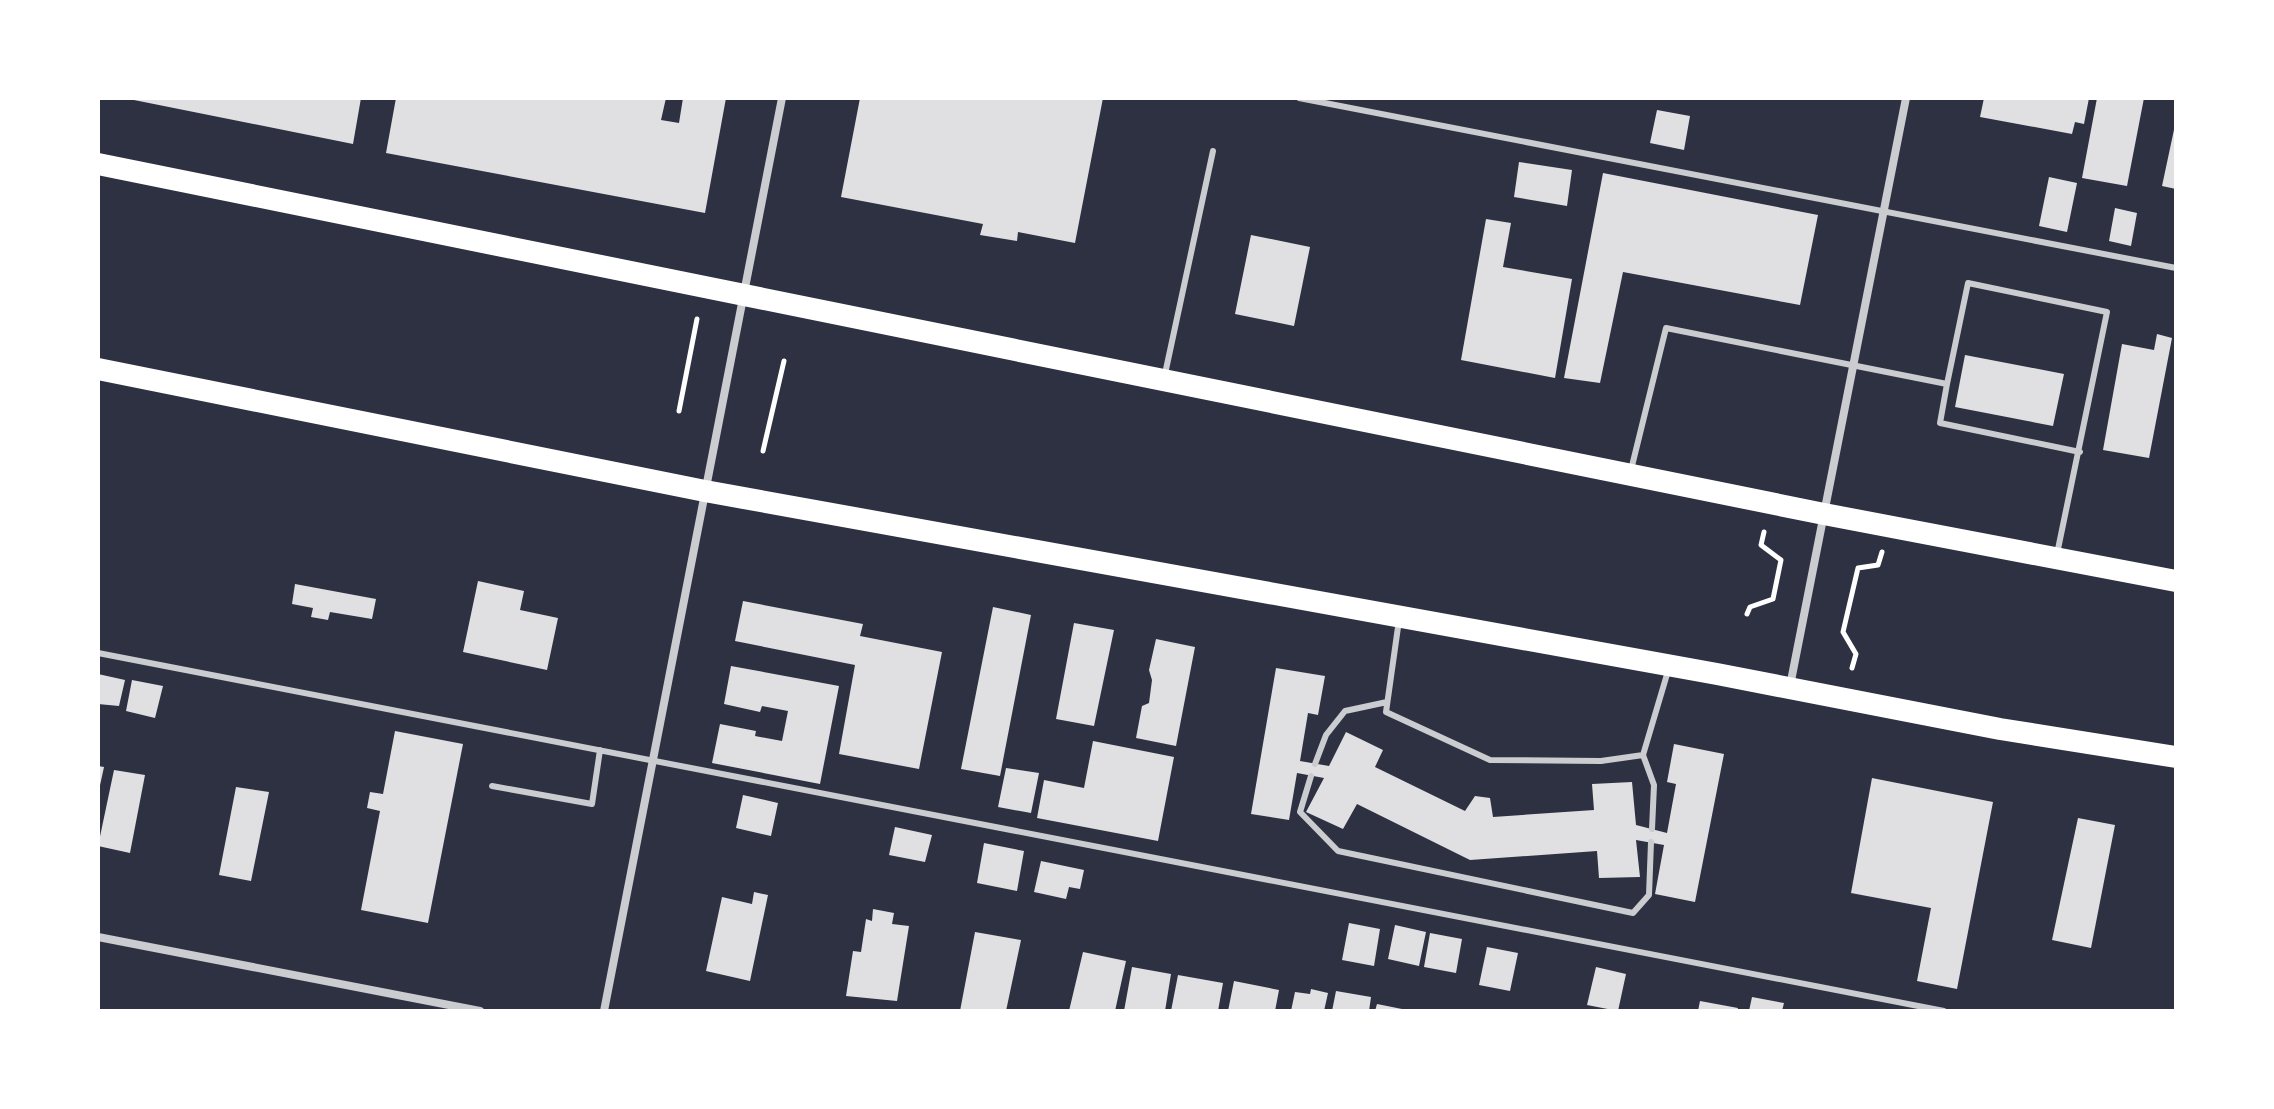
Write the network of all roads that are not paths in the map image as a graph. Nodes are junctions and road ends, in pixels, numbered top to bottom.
1 (782, 98) edge
2 (1299, 98) edge
3 (1906, 98) edge
4 (1213, 151) dead end
5 (98, 164) edge
6 (1884, 212) junction
7 (2176, 268) edge
8 (743, 296) junction
9 (1854, 364) junction
10 (98, 369) edge
11 (1164, 381) junction
12 (1947, 384) junction
13 (2080, 452) junction
14 (1630, 475) junction
15 (705, 491) junction
16 (1824, 514) junction
17 (2057, 557) junction
18 (2176, 581) edge
19 (1399, 616) junction
20 (98, 653) edge
21 (1669, 665) junction
22 (1789, 688) junction
23 (1387, 702) junction
24 (600, 750) junction
25 (1643, 755) junction
26 (2176, 757) edge
27 (652, 760) junction
28 (1315, 764) dead end
29 (1311, 776) dead end
30 (492, 786) dead end
31 (1652, 829) dead end
32 (1651, 842) dead end
33 (98, 937) edge
34 (480, 1011) edge
35 (604, 1011) edge
36 (1944, 1011) edge

1 - 8 street
2 - 6 lane
3 - 6 street
4 - 11 lane
5 - 8 highway
6 - 7 lane
6 - 9 street
8 - 11 highway
8 - 15 street
9 - 12 lane
9 - 14 lane
9 - 16 street
10 - 15 highway
11 - 14 highway
12 - 13 lane
12 - 13 lane
13 - 17 lane
14 - 16 highway
15 - 19 highway
15 - 27 street
16 - 17 highway
16 - 22 street
17 - 18 highway
19 - 21 highway
19 - 23 lane
20 - 24 lane
21 - 22 highway
21 - 25 lane
22 - 26 highway
23 - 25 lane
23 - 28 lane
24 - 27 lane
24 - 30 lane
25 - 31 lane
27 - 35 street
27 - 36 lane
29 - 32 lane
33 - 34 street

